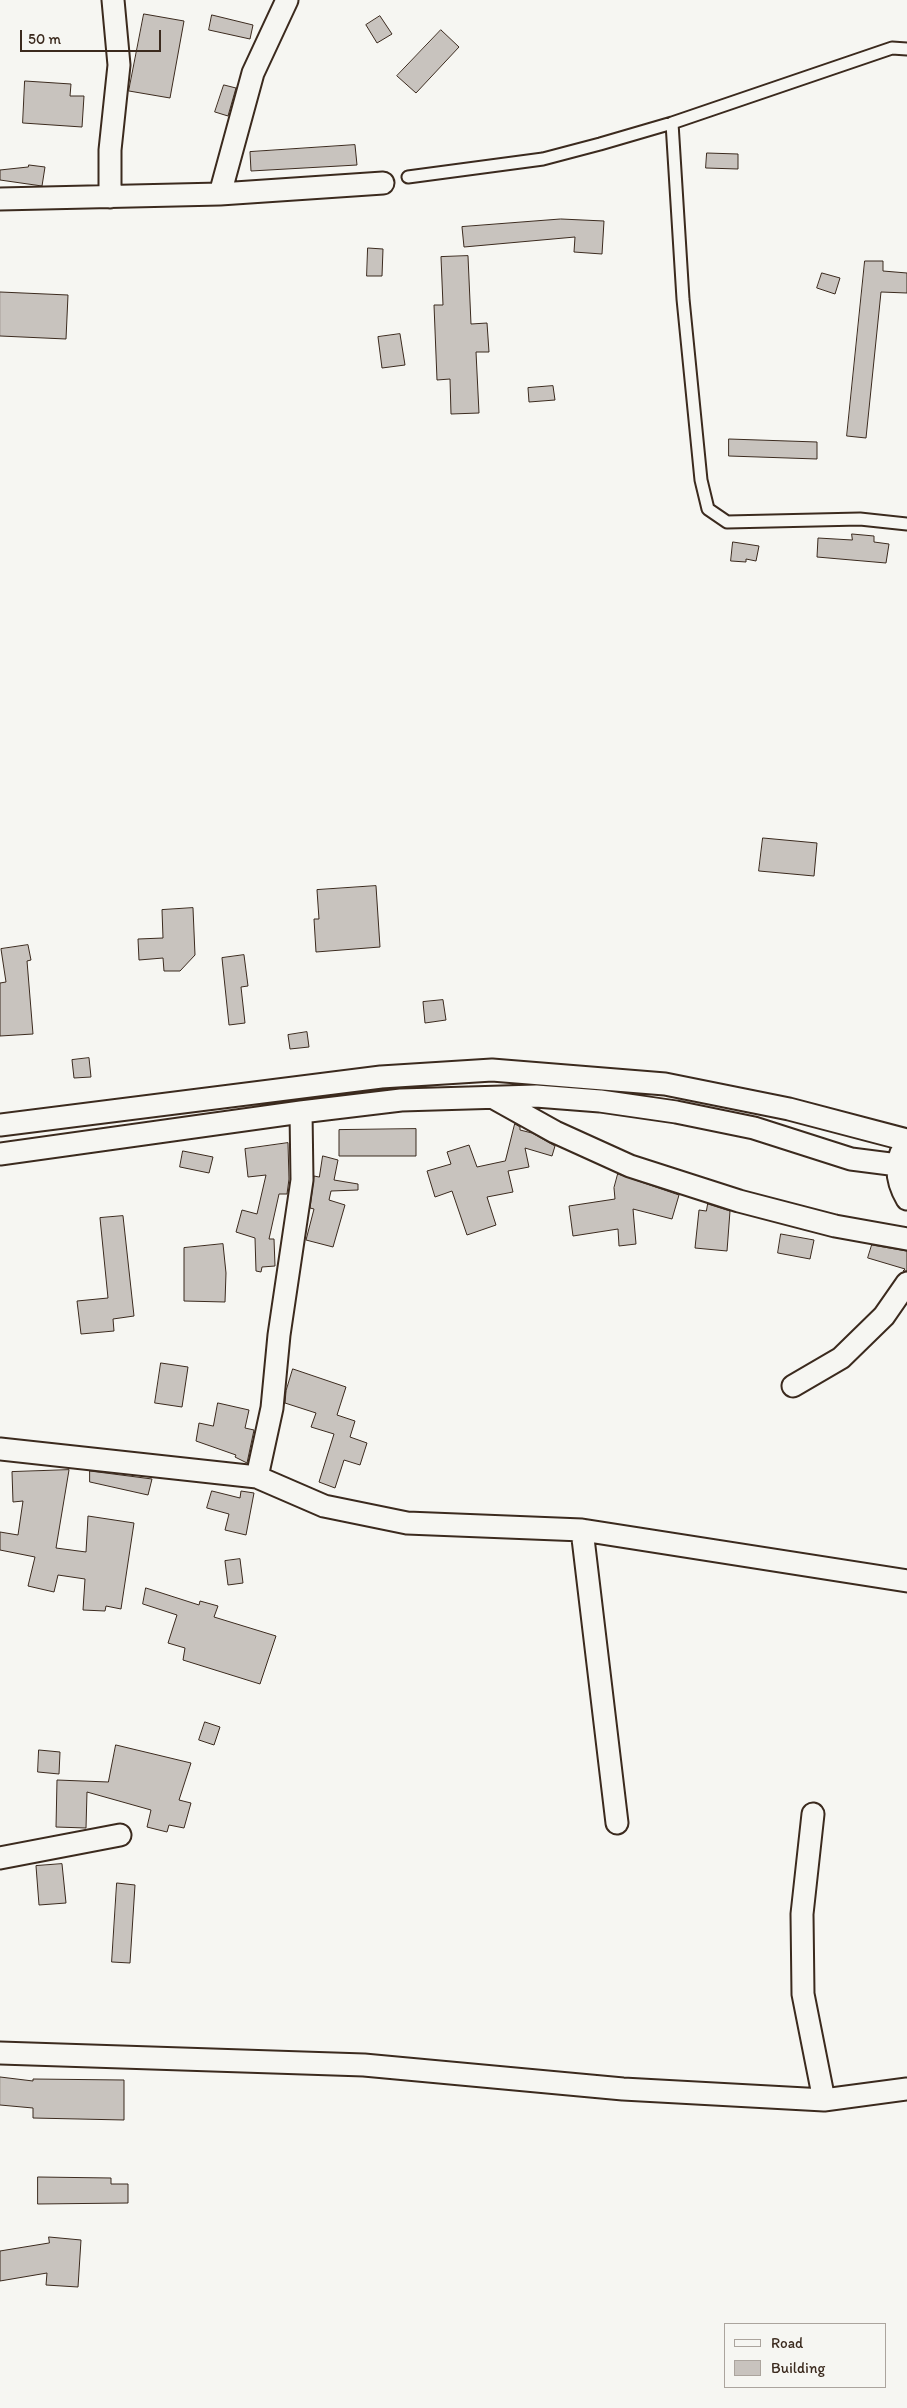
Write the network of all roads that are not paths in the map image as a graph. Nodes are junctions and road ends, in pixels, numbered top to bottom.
1 (113, 0) edge
2 (286, 0) edge
3 (907, 49) edge
4 (672, 123) junction
5 (408, 178) dead end
6 (383, 183) dead end
7 (220, 194) junction
8 (110, 197) junction
9 (0, 199) edge
10 (907, 524) edge
11 (494, 1098) junction
12 (301, 1112) junction
13 (0, 1125) edge
14 (907, 1141) edge
15 (0, 1154) edge
16 (898, 1165) junction
17 (907, 1199) edge
18 (907, 1239) edge
19 (907, 1283) edge
20 (793, 1386) dead end
21 (0, 1449) edge
22 (257, 1477) junction
23 (582, 1530) junction
24 (907, 1580) edge
25 (813, 1814) dead end
26 (617, 1823) dead end
27 (120, 1835) dead end
28 (0, 1858) edge
29 (0, 2053) edge
30 (907, 2089) edge
31 (824, 2100) junction

1 - 8 street
2 - 7 street
3 - 4 lane
4 - 5 lane
4 - 10 lane
6 - 7 street
7 - 8 street
8 - 9 street
11 - 12 street
11 - 16 street
11 - 18 street
12 - 15 street
12 - 22 street
13 - 14 street
14 - 16 street
16 - 17 street
19 - 20 street
21 - 22 street
22 - 23 street
23 - 24 street
23 - 26 street
25 - 31 street
27 - 28 street
29 - 31 street
30 - 31 street

